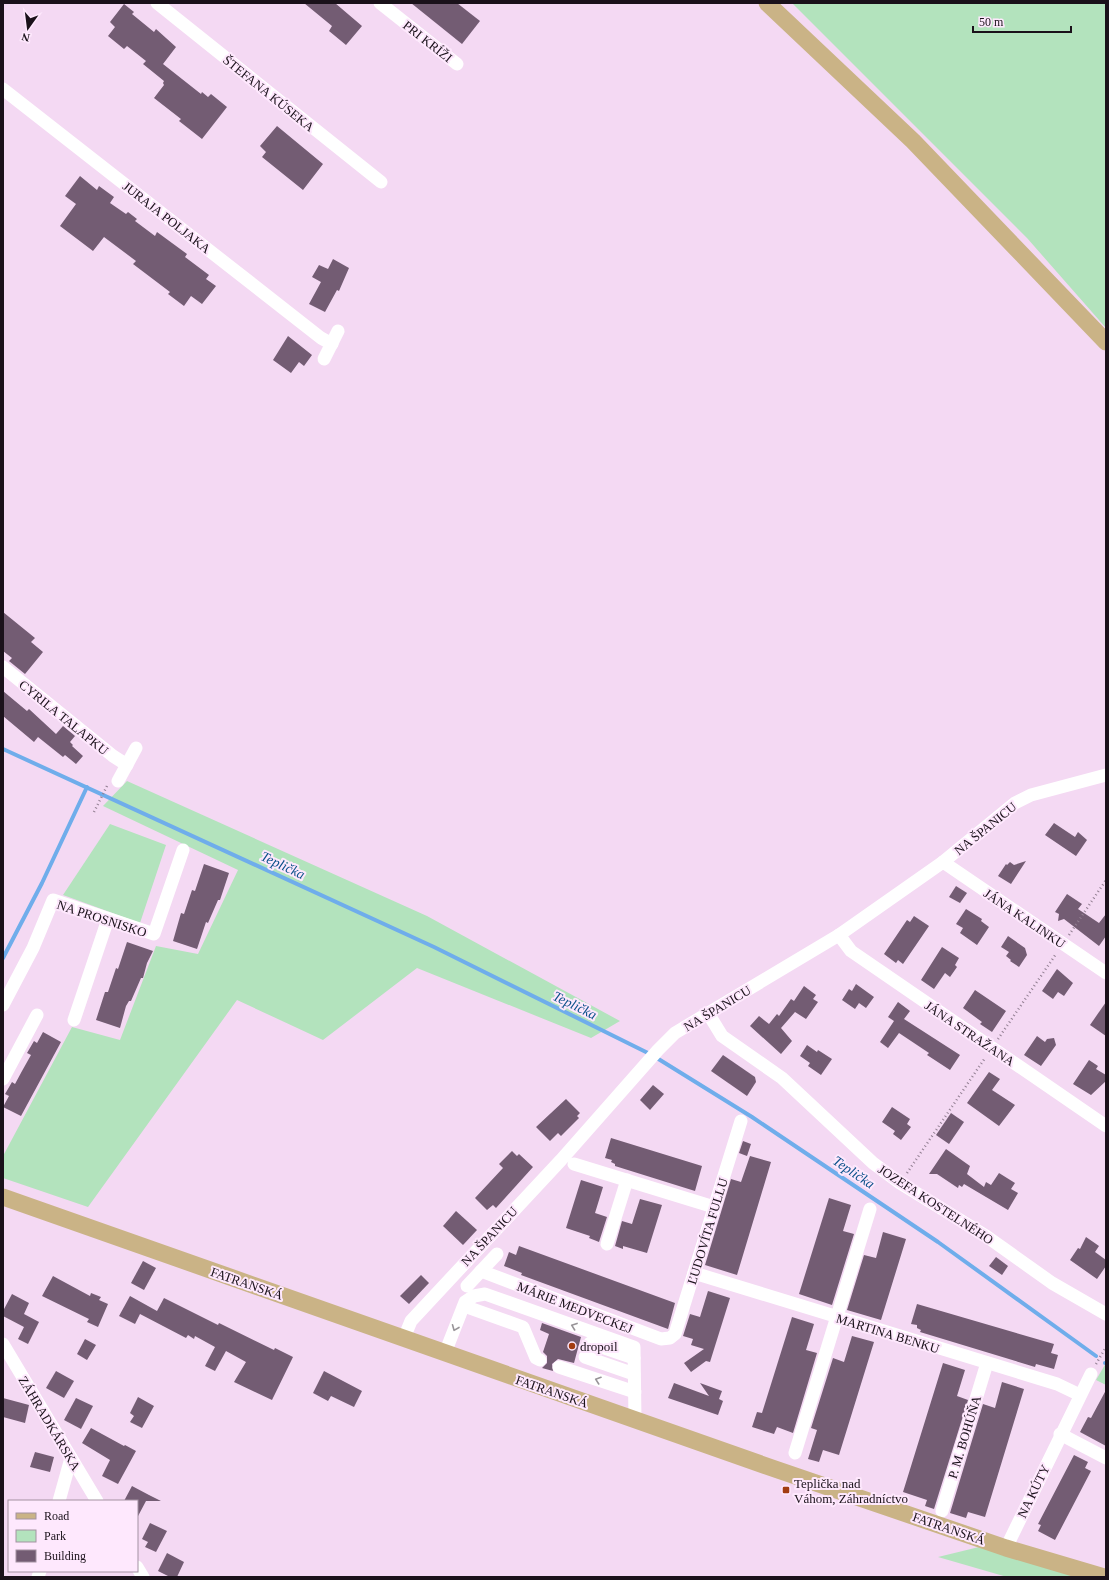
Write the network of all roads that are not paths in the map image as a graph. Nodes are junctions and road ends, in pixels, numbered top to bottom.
1 (157, 3) edge
2 (380, 3) edge
3 (767, 3) edge
4 (457, 64) dead end
5 (3, 89) edge
6 (381, 182) dead end
7 (338, 331) dead end
8 (1106, 342) edge
9 (332, 344) junction
10 (324, 358) dead end
11 (3, 667) edge
12 (136, 748) dead end
13 (127, 765) junction
14 (1106, 775) edge
15 (112, 783) road end
16 (183, 850) dead end
17 (943, 862) junction
18 (108, 919) junction
19 (839, 935) junction
20 (1106, 973) edge
21 (3, 1005) edge
22 (708, 1013) junction
23 (37, 1015) dead end
24 (74, 1020) dead end
25 (3, 1079) edge
26 (741, 1121) dead end
27 (1106, 1126) edge
28 (574, 1164) dead end
29 (627, 1180) junction
30 (3, 1197) edge
31 (714, 1207) junction
32 (870, 1209) dead end
33 (607, 1244) dead end
34 (497, 1254) dead end
35 (481, 1271) junction
36 (694, 1273) junction
37 (467, 1286) dead end
38 (464, 1306) junction
39 (529, 1310) junction
40 (1106, 1314) edge
41 (837, 1318) junction
42 (523, 1327) junction
43 (404, 1338) junction
44 (592, 1338) junction
45 (670, 1338) joint
46 (3, 1344) edge
47 (445, 1353) junction
48 (586, 1356) junction
49 (540, 1360) dead end
50 (987, 1363) junction
51 (559, 1367) dead end
52 (580, 1374) junction
53 (634, 1374) junction
54 (1091, 1374) road end
55 (635, 1392) junction
56 (1080, 1395) junction
57 (635, 1420) junction
58 (1060, 1434) junction
59 (795, 1453) dead end
60 (71, 1458) junction
61 (1106, 1458) edge
62 (59, 1500) edge
63 (96, 1500) edge
64 (942, 1511) dead end
65 (1006, 1548) junction
66 (1104, 1577) edge

1 - 6 street, ŠTEFANA KÚSEKA
2 - 4 street, PRI KRÍŽI
3 - 8 main road
5 - 9 street, JURAJA POLJAKA
7 - 9 street
9 - 10 street
11 - 13 street, CYRILA TALAPKU
12 - 13 street
13 - 15 street
14 - 17 street, NA ŠPANICU
16 - 18 street, NA PROSNISKO
17 - 19 street, NA ŠPANICU
17 - 20 street, JÁNA KALINKU
18 - 21 street, NA PROSNISKO
18 - 24 street
19 - 22 street, NA ŠPANICU
19 - 27 street, JÁNA STRAŽANA
22 - 40 street, JOZEFA KOSTELNÉHO
22 - 43 street, NA ŠPANICU
23 - 25 street
26 - 31 street, ĽUDOVÍTA FULLU
28 - 29 street
29 - 31 street
29 - 33 street
30 - 43 main road, FATRANSKÁ
31 - 36 street, ĽUDOVÍTA FULLU
32 - 41 street
34 - 35 street
35 - 37 street
35 - 45 street, MÁRIE MEDVECKEJ
36 - 41 street, MARTINA BENKU
36 - 45 street, ĽUDOVÍTA FULLU
38 - 39 street
38 - 42 street
38 -> 47 street
39 - 42 street
44 -> 39 street
41 - 50 street, MARTINA BENKU
41 - 59 street
42 - 49 street
43 - 47 main road, FATRANSKÁ
44 - 48 street
44 - 53 street
46 - 60 street, ZÁHRADKÁRSKA
47 - 57 main road, FATRANSKÁ
48 - 52 street
48 - 53 street
50 - 56 street, MARTINA BENKU
50 - 64 street, P. M. BOHÚŇA
51 - 52 street
55 -> 52 street
53 - 55 street
54 - 56 street, NA KÚTY
55 - 57 street
56 - 58 street, NA KÚTY
57 - 65 main road, FATRANSKÁ
58 - 61 street
58 - 65 street, NA KÚTY
60 - 62 street
60 - 63 street, ZÁHRADKÁRSKA
65 - 66 main road, FATRANSKÁ

